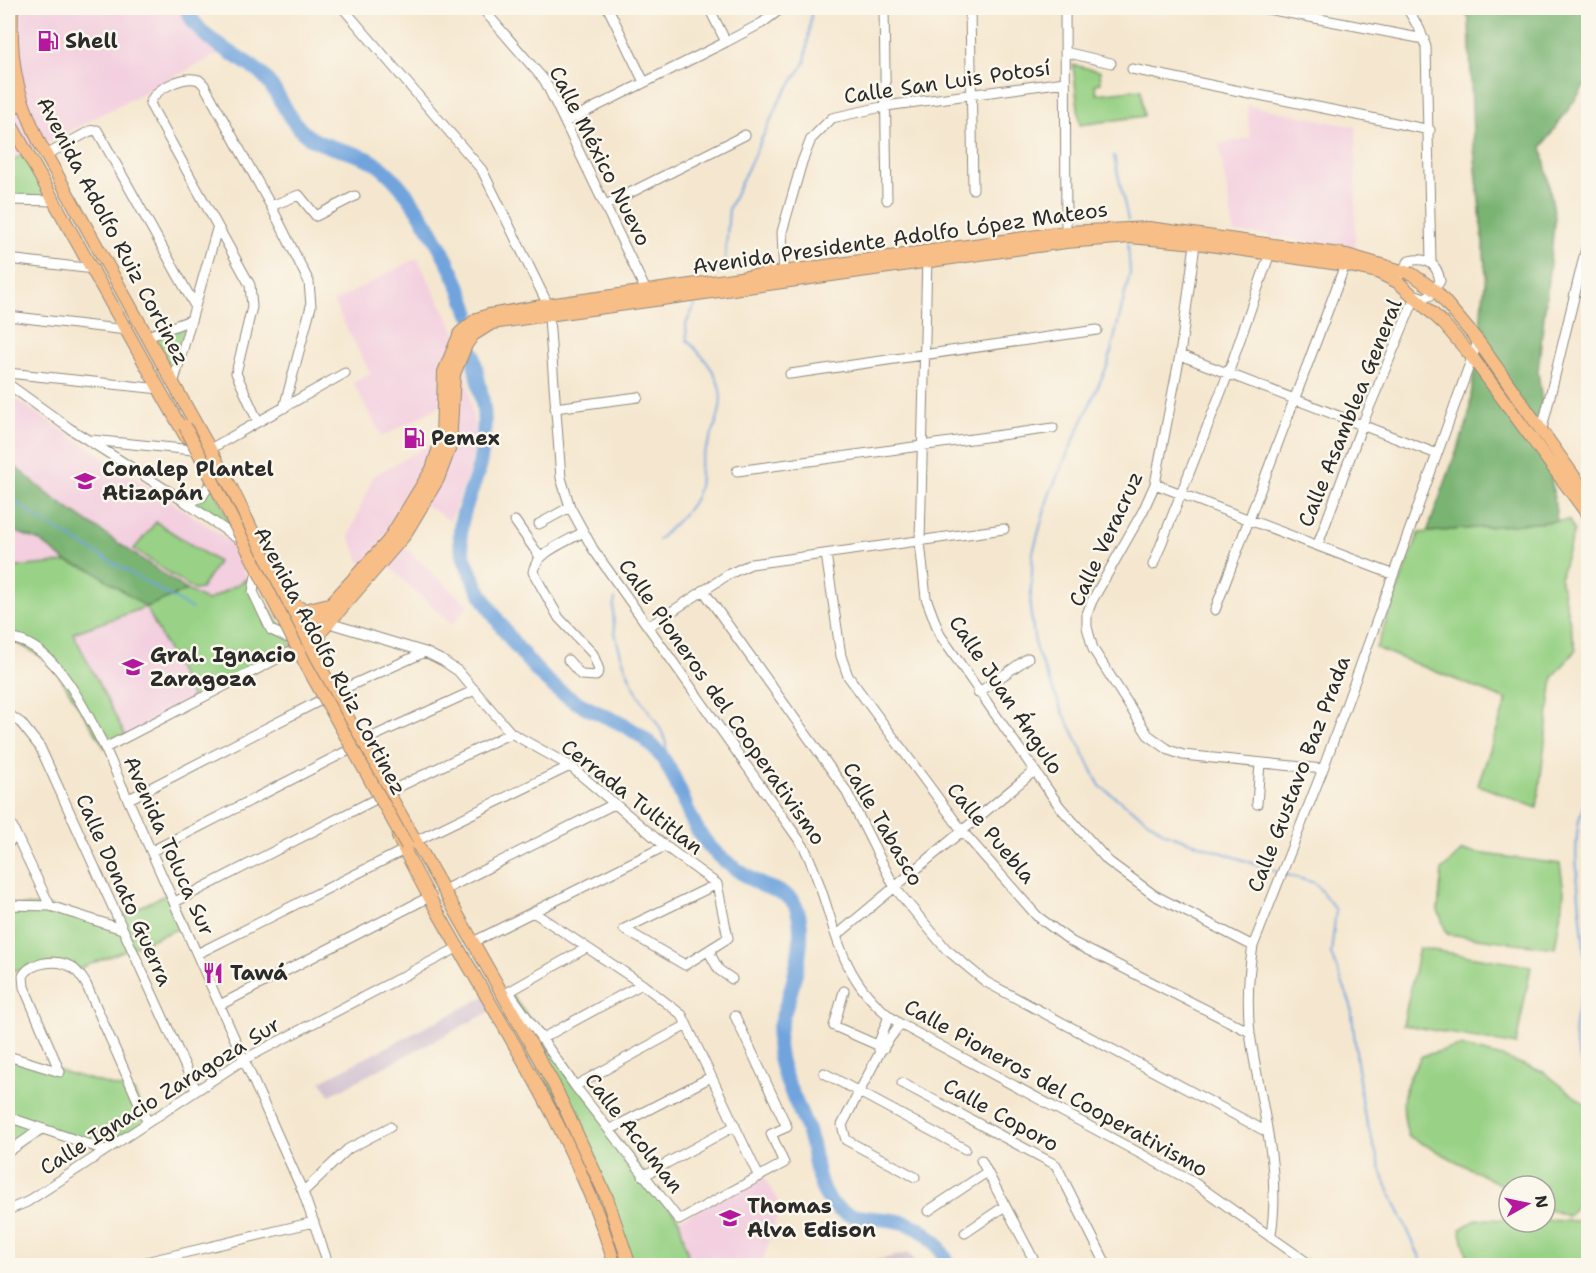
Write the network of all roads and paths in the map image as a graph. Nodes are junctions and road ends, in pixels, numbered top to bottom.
1 (12, 8) edge
2 (344, 8) edge
3 (482, 8) edge
4 (608, 8) edge
5 (709, 8) edge
6 (782, 8) edge
7 (884, 8) edge
8 (970, 8) edge
9 (1065, 8) edge
10 (1262, 8) edge
11 (1407, 8) edge
12 (1424, 39) junction
13 (726, 42) junction
14 (1065, 52) junction
15 (1111, 63) dead end
16 (1132, 69) dead end
17 (11, 81) edge
18 (644, 82) junction
19 (1065, 82) junction
20 (970, 93) junction
21 (21, 104) junction
22 (886, 106) junction
23 (8, 109) edge
24 (8, 118) edge
25 (565, 122) junction
26 (1430, 130) junction
27 (745, 135) dead end
28 (46, 155) junction
29 (973, 189) dead end
30 (355, 196) dead end
31 (8, 200) edge
32 (887, 200) dead end
33 (56, 201) junction
34 (606, 205) junction
35 (271, 206) junction
36 (217, 229) junction
37 (1066, 237) junction
38 (1196, 239) junction
39 (1588, 240) edge
40 (1270, 253) junction
41 (927, 258) junction
42 (8, 259) edge
43 (1431, 262) junction
44 (1345, 265) junction
45 (94, 269) junction
46 (1401, 269) junction
47 (784, 278) junction
48 (1399, 283) junction
49 (1436, 291) junction
50 (649, 296) junction
51 (1416, 296) junction
52 (195, 306) junction
53 (549, 309) junction
54 (8, 316) edge
55 (191, 320) junction
56 (126, 330) junction
57 (1097, 330) dead end
58 (147, 336) junction
59 (1478, 341) junction
60 (924, 355) junction
61 (1180, 355) junction
62 (1472, 357) junction
63 (8, 373) edge
64 (345, 374) dead end
65 (790, 374) dead end
66 (1228, 374) junction
67 (8, 384) edge
68 (173, 384) junction
69 (160, 389) junction
70 (638, 397) dead end
71 (1295, 400) junction
72 (182, 401) junction
73 (169, 407) junction
74 (284, 408) junction
75 (555, 408) junction
76 (258, 422) junction
77 (188, 425) junction
78 (1362, 425) junction
79 (1053, 428) dead end
80 (1542, 430) junction
81 (87, 440) junction
82 (923, 447) junction
83 (1538, 447) junction
84 (210, 449) junction
85 (194, 450) junction
86 (1437, 454) junction
87 (737, 471) dead end
88 (211, 482) junction
89 (1155, 484) junction
90 (1180, 493) junction
91 (1588, 495) edge
92 (187, 503) junction
93 (570, 507) junction
94 (1587, 513) edge
95 (1248, 519) junction
96 (515, 520) dead end
97 (230, 522) junction
98 (538, 524) dead end
99 (1004, 528) dead end
100 (583, 532) junction
101 (238, 539) junction
102 (921, 542) junction
103 (1318, 544) junction
104 (826, 554) junction
105 (540, 557) junction
106 (1153, 565) dead end
107 (1392, 574) junction
108 (703, 590) junction
109 (286, 601) junction
110 (330, 604) junction
111 (1215, 610) dead end
112 (648, 627) junction
113 (314, 633) junction
114 (8, 638) edge
115 (294, 650) junction
116 (425, 652) junction
117 (1028, 658) dead end
118 (568, 660) dead end
119 (326, 678) junction
120 (475, 690) junction
121 (334, 693) junction
122 (978, 693) junction
123 (321, 700) junction
124 (8, 714) edge
125 (511, 733) junction
126 (361, 742) junction
127 (105, 747) junction
128 (348, 750) junction
129 (1260, 763) junction
130 (570, 766) junction
131 (375, 768) junction
132 (1323, 769) junction
133 (1034, 771) junction
134 (362, 774) junction
135 (388, 792) junction
136 (129, 799) junction
137 (376, 799) junction
138 (614, 804) junction
139 (1257, 804) dead end
140 (8, 818) edge
141 (963, 832) junction
142 (15, 834) junction
143 (8, 844) edge
144 (410, 845) junction
145 (665, 846) junction
146 (152, 850) junction
147 (717, 884) junction
148 (895, 888) junction
149 (444, 890) junction
150 (431, 896) junction
151 (175, 902) junction
152 (8, 905) edge
153 (50, 906) junction
154 (533, 912) junction
155 (122, 930) junction
156 (836, 936) junction
157 (473, 942) junction
158 (1253, 946) junction
159 (459, 947) junction
160 (586, 948) junction
161 (712, 950) junction
162 (197, 954) junction
163 (700, 956) junction
164 (719, 970) junction
165 (732, 979) dead end
166 (642, 984) junction
167 (844, 991) dead end
168 (506, 994) junction
169 (220, 1005) junction
170 (735, 1016) dead end
171 (889, 1017) junction
172 (900, 1024) junction
173 (687, 1025) junction
174 (1250, 1032) junction
175 (541, 1039) junction
176 (881, 1048) junction
177 (8, 1056) edge
178 (243, 1060) junction
179 (824, 1072) dead end
180 (711, 1077) junction
181 (902, 1083) dead end
182 (574, 1086) junction
183 (196, 1090) junction
184 (859, 1091) junction
185 (8, 1117) edge
186 (147, 1121) junction
187 (735, 1126) junction
188 (390, 1127) dead end
189 (41, 1129) junction
190 (609, 1130) junction
191 (1267, 1132) junction
192 (965, 1149) dead end
193 (105, 1150) junction
194 (8, 1152) edge
195 (981, 1160) dead end
196 (987, 1172) junction
197 (642, 1176) junction
198 (759, 1177) junction
199 (915, 1177) dead end
200 (303, 1192) junction
201 (1005, 1206) junction
202 (612, 1209) junction
203 (8, 1210) edge
204 (928, 1212) dead end
205 (597, 1214) junction
206 (314, 1222) junction
207 (965, 1233) dead end
208 (1271, 1234) junction
209 (1104, 1263) edge
210 (129, 1266) edge
211 (329, 1266) edge
212 (615, 1266) edge
213 (630, 1266) edge
214 (1037, 1266) edge
215 (1312, 1266) edge

1 - 17 main road, Avenida Adolfo Ruiz Cortinez
2 - 53 street, Calle Pioneros del Cooperativismo
3 - 25 street, Calle México Nuevo
4 - 18 street
5 - 13 street
6 - 13 street
7 - 22 street
8 - 20 street
9 - 14 street
10 - 12 street
11 - 12 street
12 - 26 street
13 - 18 street
14 - 15 street
14 - 19 street
16 - 26 street
17 - 21 main road, Avenida Adolfo Ruiz Cortinez
18 - 25 street
19 - 20 street, Calle San Luis Potosí
19 - 37 street
20 - 22 street, Calle San Luis Potosí
20 - 29 street
21 - 23 main road
21 - 28 main road, Avenida Adolfo Ruiz Cortinez
22 - 32 street
22 - 47 street, Calle San Luis Potosí
24 - 33 main road, Avenida Adolfo Ruiz Cortinez
25 - 34 street, Calle México Nuevo
26 - 43 street
27 - 34 street
28 - 52 street
28 - 58 main road, Avenida Adolfo Ruiz Cortinez
30 - 35 street
31 - 33 street
33 - 45 main road, Avenida Adolfo Ruiz Cortinez
34 - 50 street, Calle México Nuevo
35 - 36 street
35 - 74 street
36 - 52 street
36 - 76 street
37 - 38 main road, Avenida Presidente Adolfo López Mateos
37 - 41 main road, Avenida Presidente Adolfo López Mateos
38 - 40 main road, Avenida Presidente Adolfo López Mateos
38 - 46 main road, Avenida Presidente Adolfo López Mateos
38 - 61 street, Calle Veracruz
39 - 80 street
40 - 44 main road, Avenida Presidente Adolfo López Mateos
40 - 66 street
41 - 47 main road, Avenida Presidente Adolfo López Mateos
41 - 60 street, Calle Juan Ángulo
42 - 45 street
43 - 46 street
43 - 49 street
44 - 48 main road, Avenida Presidente Adolfo López Mateos
44 - 71 street
45 - 56 main road, Avenida Adolfo Ruiz Cortinez
46 - 48 street
46 - 49 main road, Avenida Presidente Adolfo López Mateos
47 - 50 main road, Avenida Presidente Adolfo López Mateos
48 - 51 main road, Avenida Presidente Adolfo López Mateos
49 - 51 street
49 - 59 main road, Avenida Presidente Adolfo López Mateos
50 - 53 main road, Avenida Presidente Adolfo López Mateos
51 - 62 main road, Avenida Presidente Adolfo López Mateos
51 - 78 street, Calle Asamblea General
52 - 55 street
53 - 75 street, Calle Pioneros del Cooperativismo
53 - 110 main road, Avenida Presidente Adolfo López Mateos
53 - 113 main road, Avenida Presidente Adolfo López Mateos
54 - 56 street
55 - 58 street
55 - 68 street
56 - 69 main road, Avenida Adolfo Ruiz Cortinez
57 - 60 street
58 - 68 main road, Avenida Adolfo Ruiz Cortinez
59 - 62 street, Calle Gustavo Baz Prada
59 - 80 main road, Avenida Presidente Adolfo López Mateos
60 - 65 street
60 - 82 street, Calle Juan Ángulo
61 - 66 street
61 - 89 street, Calle Veracruz
62 - 83 main road, Avenida Presidente Adolfo López Mateos
62 - 86 street, Calle Gustavo Baz Prada
63 - 69 street
64 - 74 street
66 - 71 street
66 - 90 street
67 - 81 street
68 - 72 main road, Avenida Adolfo Ruiz Cortinez
69 - 73 main road, Avenida Adolfo Ruiz Cortinez
70 - 75 street
71 - 78 street
71 - 95 street
72 - 77 main road, Avenida Adolfo Ruiz Cortinez
72 - 84 main road, Avenida Adolfo Ruiz Cortinez
73 - 77 main road, Avenida Adolfo Ruiz Cortinez
73 - 85 main road, Avenida Adolfo Ruiz Cortinez
74 - 76 street
75 - 93 street, Calle Pioneros del Cooperativismo
76 - 84 street
77 - 144 main road, Avenida Adolfo Ruiz Cortinez, bridge
78 - 86 street
78 - 103 street, Calle Asamblea General
79 - 82 street
80 - 83 street
80 - 91 main road, Avenida Presidente Adolfo López Mateos
81 - 85 street
81 - 92 street
82 - 87 street
82 - 102 street, Calle Juan Ángulo
83 - 94 main road, Avenida Presidente Adolfo López Mateos
84 - 109 main road, Avenida Adolfo Ruiz Cortinez
85 - 88 main road, Avenida Adolfo Ruiz Cortinez
86 - 107 street, Calle Gustavo Baz Prada
88 - 92 street
88 - 97 main road, Avenida Adolfo Ruiz Cortinez
89 - 90 street
89 - 129 street, Calle Veracruz
90 - 95 street
90 - 106 street
91 - 94 street
92 - 101 street
93 - 98 street
93 - 100 street, Calle Pioneros del Cooperativismo
95 - 103 street
95 - 111 street
96 - 105 street
97 - 101 main road, Avenida Adolfo Ruiz Cortinez
97 - 113 main road
99 - 102 street
100 - 105 street
100 - 112 street, Calle Pioneros del Cooperativismo
101 - 115 main road, Avenida Adolfo Ruiz Cortinez
102 - 104 street
102 - 122 street, Calle Juan Ángulo
103 - 107 street
104 - 108 street
104 - 141 street, Calle Puebla
105 - 118 street
107 - 132 street, Calle Gustavo Baz Prada
108 - 112 street
108 - 148 street, Calle Tabasco
109 - 110 main road
109 - 113 main road, Avenida Adolfo Ruiz Cortinez
110 - 113 main road, Avenida Presidente Adolfo López Mateos
112 - 156 street, Calle Pioneros del Cooperativismo
113 - 115 main road, Avenida Presidente Adolfo López Mateos
113 - 116 street, Cerrada Tultitlan
113 - 119 main road, Avenida Adolfo Ruiz Cortinez
113 - 119 main road
114 - 127 street, Avenida Toluca Sur
115 - 123 main road, Avenida Adolfo Ruiz Cortinez
115 - 127 street
116 - 120 street, Cerrada Tultitlan
116 - 121 street
117 - 122 street
119 - 121 main road, Avenida Adolfo Ruiz Cortinez
120 - 125 street, Cerrada Tultitlan
120 - 126 street
121 - 126 main road, Avenida Adolfo Ruiz Cortinez
122 - 133 street, Calle Juan Ángulo
123 - 128 main road, Avenida Adolfo Ruiz Cortinez
123 - 136 street
124 - 155 street, Calle Donato Guerra
125 - 130 street, Cerrada Tultitlan
125 - 135 street
126 - 131 main road, Avenida Adolfo Ruiz Cortinez
127 - 136 street, Avenida Toluca Sur
128 - 134 main road, Avenida Adolfo Ruiz Cortinez
128 - 146 street
129 - 132 street, Calle Veracruz
129 - 139 street
130 - 138 street, Cerrada Tultitlan
130 - 144 street
131 - 134 main road
131 - 135 main road, Avenida Adolfo Ruiz Cortinez
132 - 158 street, Calle Gustavo Baz Prada
133 - 141 street
133 - 158 street, Calle Juan Ángulo
134 - 137 main road, Avenida Adolfo Ruiz Cortinez
135 - 144 main road, Avenida Adolfo Ruiz Cortinez
136 - 146 street, Avenida Toluca Sur
137 - 144 main road, Avenida Adolfo Ruiz Cortinez
137 - 151 street
138 - 145 street, Cerrada Tultitlan
138 - 149 street
140 - 142 street
141 - 148 street
141 - 174 street, Calle Puebla
142 - 143 street
142 - 153 street
144 - 149 main road, Avenida Adolfo Ruiz Cortinez
144 - 150 main road, Avenida Adolfo Ruiz Cortinez
144 - 162 street
145 - 147 street, Cerrada Tultitlan
145 - 154 street
146 - 151 street, Avenida Toluca Sur
147 - 161 street
147 - 163 street
148 - 156 street
148 - 191 street, Calle Tabasco
149 - 157 main road, Avenida Adolfo Ruiz Cortinez
150 - 159 main road, Avenida Adolfo Ruiz Cortinez
150 - 169 street
151 - 162 street, Avenida Toluca Sur
152 - 153 street
153 - 155 street
154 - 157 street
154 - 160 street
155 - 183 street, Calle Donato Guerra
156 - 171 street, Calle Pioneros del Cooperativismo
157 - 168 main road, Avenida Adolfo Ruiz Cortinez
158 - 174 street, Calle Gustavo Baz Prada
159 - 178 street, Calle Ignacio Zaragoza Sur
159 - 205 main road, Avenida Adolfo Ruiz Cortinez
160 - 166 street
160 - 168 street
161 - 163 street
161 - 164 street
162 - 169 street, Avenida Toluca Sur
163 - 164 street
164 - 165 street
166 - 173 street
166 - 175 street
167 - 176 street
168 - 175 street, Calle Acolman
168 - 202 main road, Avenida Adolfo Ruiz Cortinez
169 - 178 street, Avenida Toluca Sur
170 - 198 street
171 - 172 street, Calle Pioneros del Cooperativismo
171 - 176 street
172 - 176 street
172 - 208 street, Calle Pioneros del Cooperativismo
173 - 180 street
173 - 182 street
174 - 191 street, Calle Gustavo Baz Prada
175 - 182 street, Calle Acolman
176 - 184 street
177 - 186 street
178 - 183 street, Calle Ignacio Zaragoza Sur
178 - 200 street, Avenida Toluca Sur
179 - 184 street
180 - 187 street
180 - 190 street
181 - 209 street, Calle Coporo
182 - 190 street, Calle Acolman
183 - 186 street, Calle Ignacio Zaragoza Sur
184 - 192 street
184 - 199 street
185 - 189 street
186 - 193 street, Calle Ignacio Zaragoza Sur
187 - 197 street
187 - 198 street
188 - 200 street
189 - 193 street
189 - 194 street
190 - 197 street, Calle Acolman
191 - 208 street, Calle Gustavo Baz Prada
193 - 203 street, Calle Ignacio Zaragoza Sur
195 - 196 street
196 - 201 street
196 - 204 street
197 - 198 street, Calle Acolman
200 - 206 street, Avenida Toluca Sur
201 - 207 street
201 - 214 street
202 - 205 main road
202 - 213 main road, Avenida Adolfo Ruiz Cortinez
205 - 212 main road, Avenida Adolfo Ruiz Cortinez
206 - 210 street
206 - 211 street, Avenida Toluca Sur
208 - 215 street, Calle Pioneros del Cooperativismo

